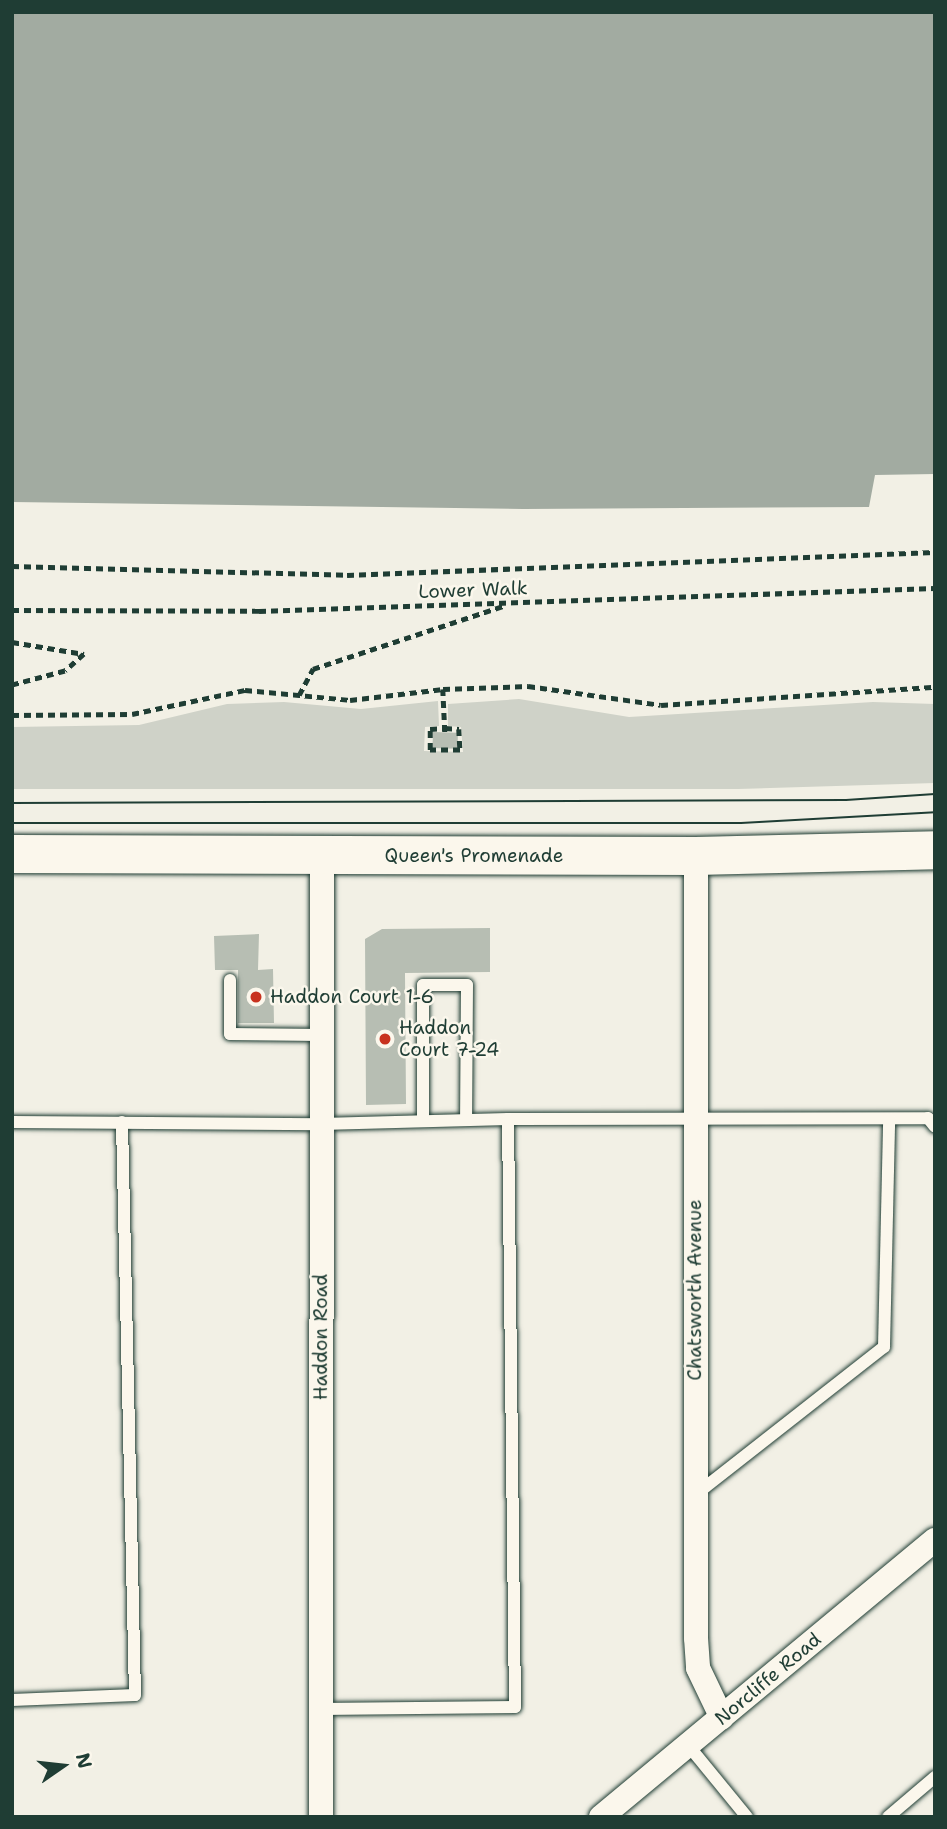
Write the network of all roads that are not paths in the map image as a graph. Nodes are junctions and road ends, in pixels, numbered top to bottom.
1 (935, 850) edge
2 (12, 854) edge
3 (322, 856) junction
4 (696, 856) junction
5 (230, 980) dead end
6 (321, 1035) junction
7 (508, 1119) junction
8 (695, 1119) junction
9 (888, 1119) junction
10 (466, 1120) junction
11 (423, 1121) junction
12 (12, 1122) edge
13 (122, 1122) junction
14 (321, 1124) junction
15 (935, 1127) edge
16 (695, 1495) junction
17 (935, 1540) edge
18 (12, 1700) edge
19 (320, 1709) junction
20 (722, 1718) junction
21 (688, 1745) junction
22 (935, 1777) edge
23 (321, 1817) edge
24 (601, 1817) edge
25 (747, 1817) edge
26 (888, 1817) edge

1 - 4 main road, Queen's Promenade
2 - 3 main road, Queen's Promenade
3 - 4 main road, Queen's Promenade
3 - 6 street, Haddon Road
4 - 8 street, Chatsworth Avenue
5 - 6 lane
6 - 14 street, Haddon Road
7 - 8 lane
7 - 10 lane
7 - 19 lane
8 - 9 lane
8 - 16 street, Chatsworth Avenue
9 - 15 lane
9 - 16 lane
10 - 11 lane
10 - 11 lane
11 - 14 lane
12 - 13 lane
13 - 14 lane
13 - 18 lane
14 - 19 street, Haddon Road
16 - 20 street, Chatsworth Avenue
17 - 20 street, Norcliffe Road
19 - 23 street, Haddon Road
20 - 21 street, Norcliffe Road
21 - 24 street, Norcliffe Road
21 - 25 lane
22 - 26 lane

